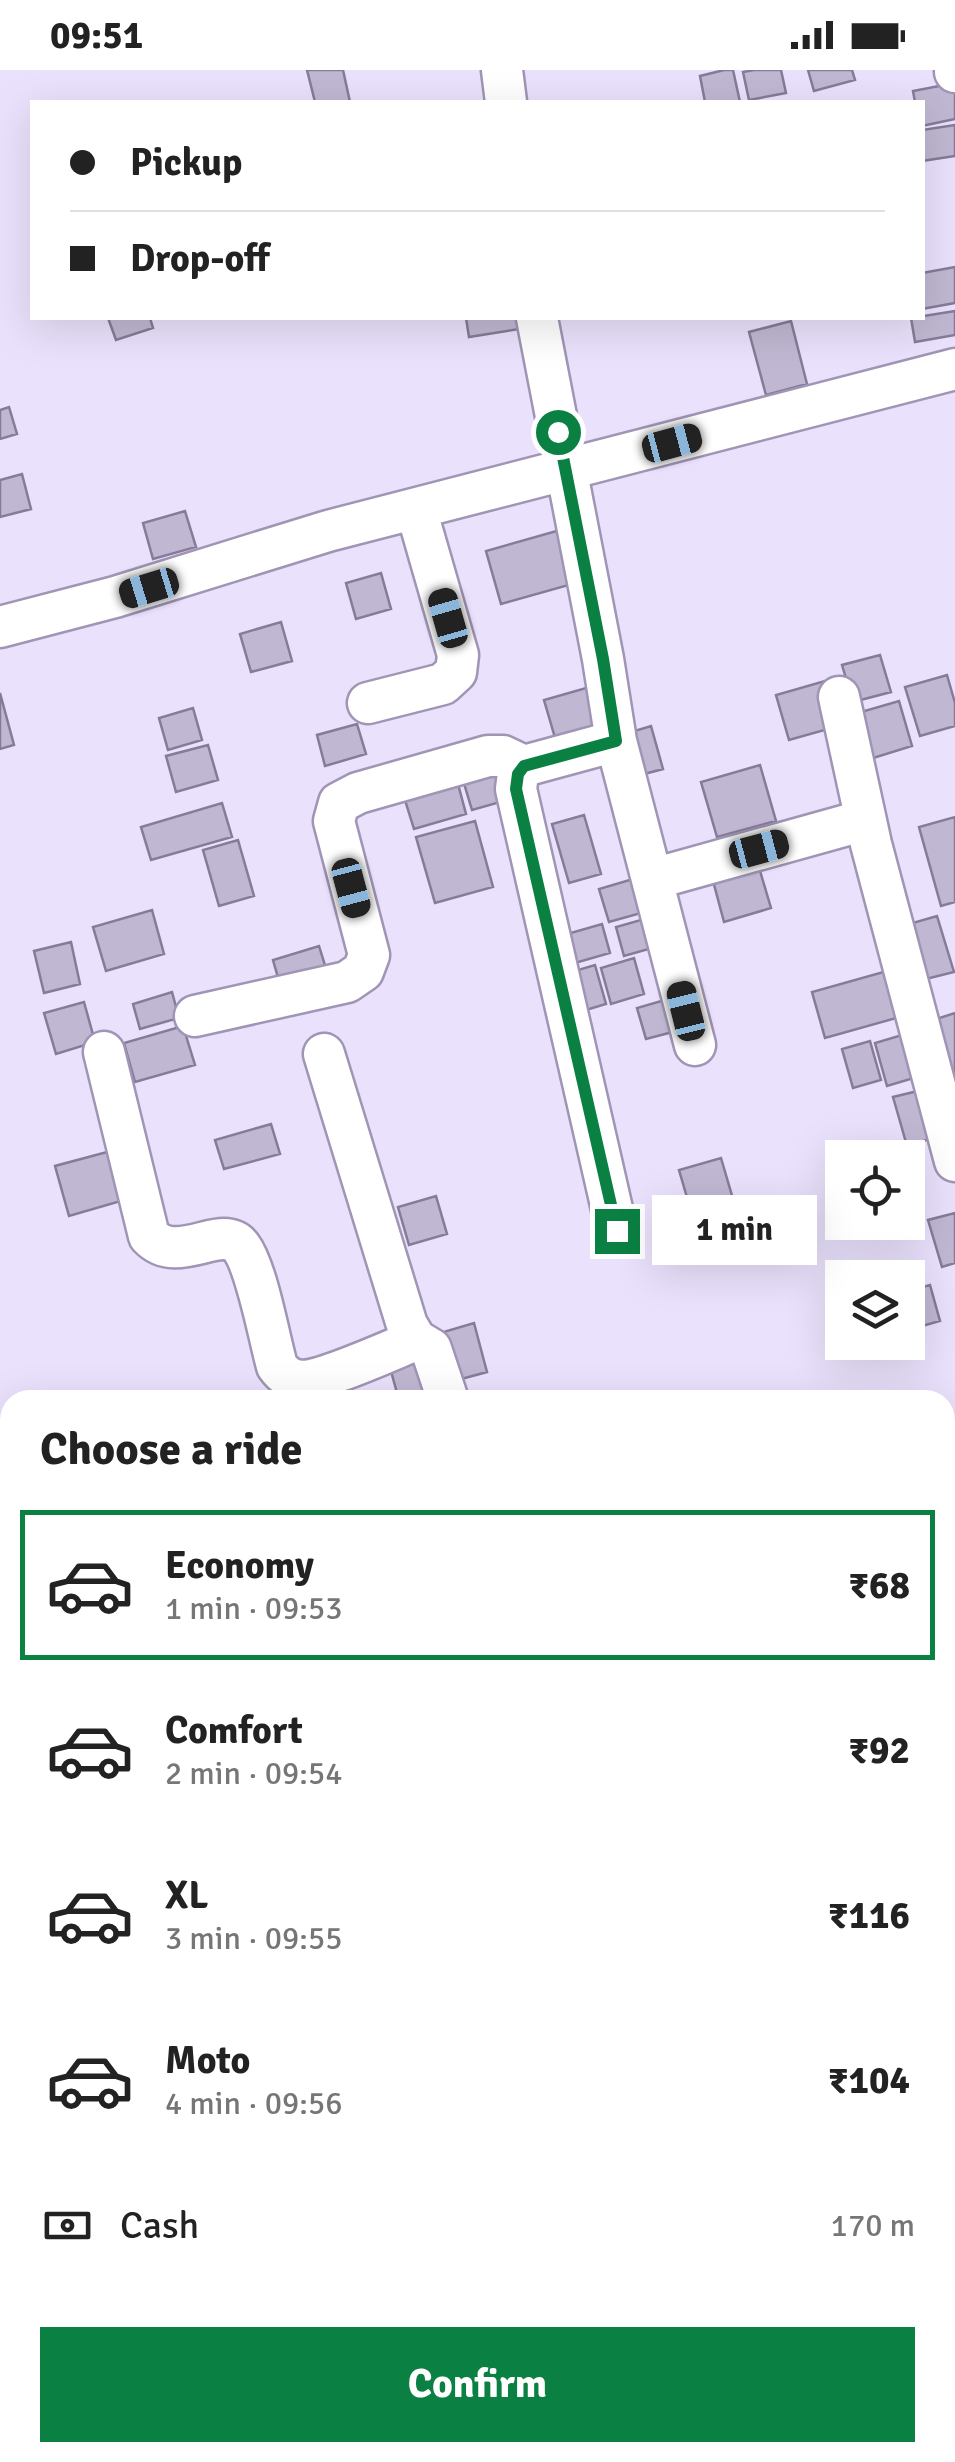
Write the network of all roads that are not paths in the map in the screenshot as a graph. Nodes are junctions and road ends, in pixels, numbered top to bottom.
1 (502, 70) edge
2 (506, 100) edge
3 (537, 320) edge
4 (955, 370) edge
5 (565, 470) junction
6 (416, 508) junction
7 (0, 628) edge
8 (839, 696) dead end
9 (368, 703) dead end
10 (616, 741) junction
11 (524, 766) junction
12 (865, 820) junction
13 (653, 879) junction
14 (195, 1016) dead end
15 (695, 1045) dead end
16 (104, 1052) dead end
17 (324, 1054) dead end
18 (955, 1161) edge
19 (617, 1231) dead end
20 (416, 1340) junction
21 (445, 1390) edge

1 - 2 street
3 - 5 street
4 - 5 street
5 - 6 street
5 - 10 street
6 - 7 street
6 - 9 street
8 - 12 street
10 - 11 street
10 - 13 street
11 - 14 street
11 - 19 street
12 - 13 street
12 - 18 street
13 - 15 street
16 - 20 street
17 - 20 street
20 - 21 street

